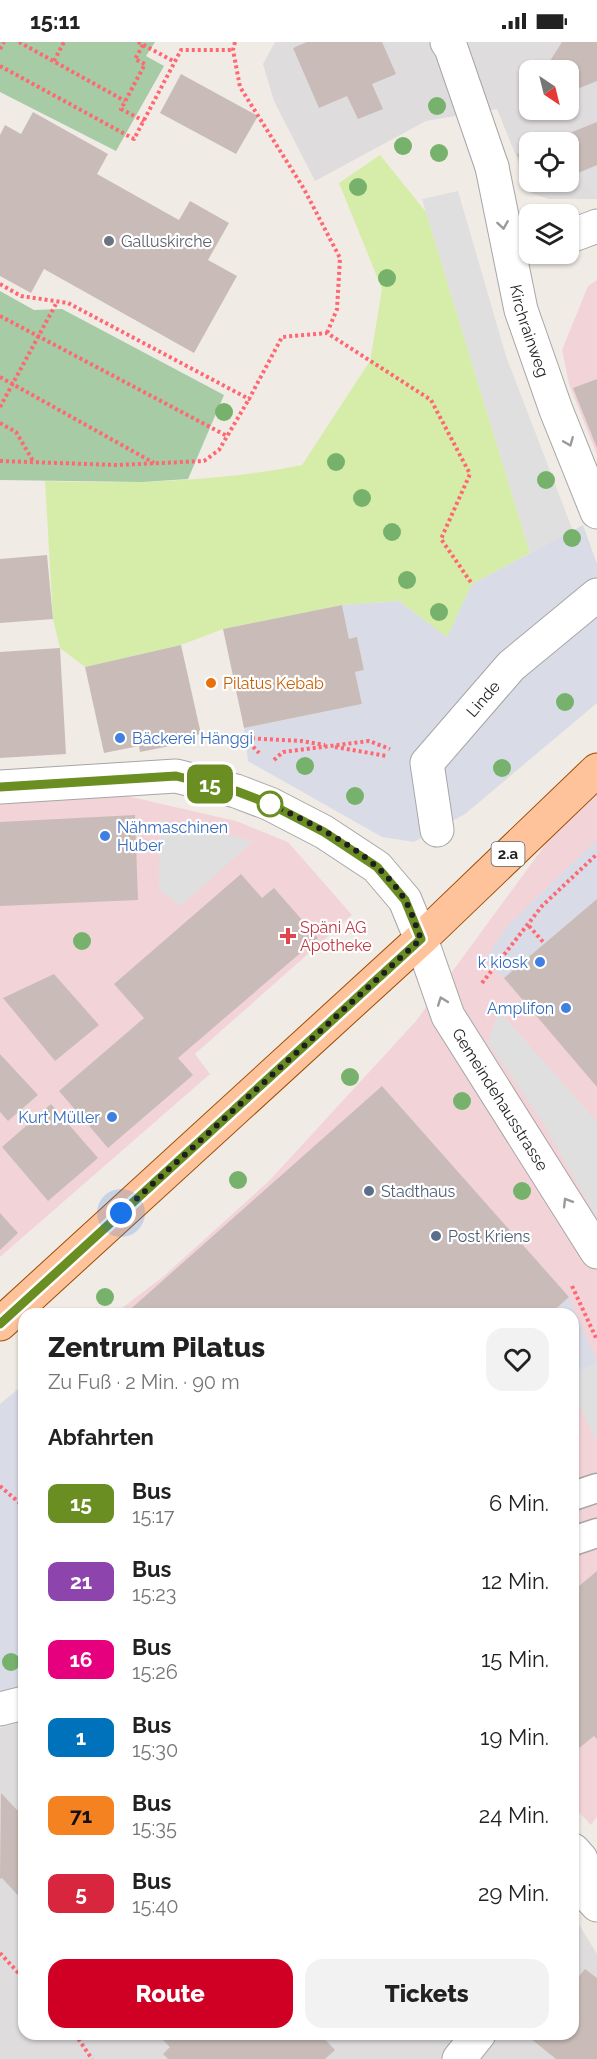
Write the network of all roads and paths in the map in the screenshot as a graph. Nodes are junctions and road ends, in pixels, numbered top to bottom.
1 (4, 42) edge
2 (19, 42) edge
3 (64, 42) edge
4 (235, 42) edge
5 (447, 42) edge
6 (140, 43) edge
7 (0, 49) edge
8 (233, 50) junction
9 (54, 61) junction
10 (175, 62) junction
11 (0, 66) edge
12 (125, 101) junction
13 (144, 121) junction
14 (597, 226) edge
15 (579, 233) edge
16 (519, 255) edge
17 (519, 264) edge
18 (0, 284) edge
19 (57, 302) junction
20 (0, 316) edge
21 (327, 333) junction
22 (38, 337) junction
23 (0, 377) edge
24 (13, 384) junction
25 (249, 399) junction
26 (0, 407) edge
27 (0, 423) edge
28 (227, 436) junction
29 (0, 461) edge
30 (33, 461) junction
31 (155, 463) junction
32 (597, 512) edge
33 (472, 584) dead end
34 (597, 596) edge
35 (245, 738) dead end
36 (330, 746) junction
37 (427, 763) junction
38 (597, 770) edge
39 (0, 787) edge
40 (236, 791) junction
41 (437, 830) dead end
42 (597, 854) edge
43 (529, 926) junction
44 (421, 939) junction
45 (544, 943) dead end
46 (480, 988) dead end
47 (597, 1252) edge
48 (0, 1324) edge
49 (0, 1486) edge
50 (597, 1488) edge
51 (579, 1494) edge
52 (18, 1502) edge
53 (597, 1533) edge
54 (579, 1539) edge
55 (18, 1704) edge
56 (0, 1709) edge
57 (579, 1857) edge
58 (588, 1898) edge
59 (0, 1953) edge
60 (18, 1972) edge
61 (79, 2040) edge
62 (92, 2059) edge

1 - 7 path
2 - 9 path
3 - 9 path
4 - 8 path
5 -> 16 street, Kirchrainweg
6 - 10 path
6 - 12 path
8 - 10 path
8 - 21 path
9 - 12 path
10 - 13 path
11 - 13 path
12 - 13 path
14 - 15 street
17 -> 32 street, Kirchrainweg
18 - 19 path
19 - 22 path
19 - 25 path
20 - 22 path
21 - 25 path
21 - 33 path
22 - 24 path
22 - 28 path
23 - 24 path
24 - 26 path
24 - 31 path
25 - 28 path
27 - 30 path
28 - 31 path
29 - 30 path
30 - 31 path
34 - 37 street, Linde
35 - 36 path
36 - 37 path
36 - 37 path
36 - 40 path
37 - 41 street
38 - 44 main road, 2.a
39 - 40 street, Gemeindehausstrasse
40 - 44 street, Gemeindehausstrasse
42 - 43 path
43 - 45 path
43 - 46 path
47 -> 44 street, Gemeindehausstrasse
44 - 48 main road, 2.a
49 - 52 path
50 - 51 lane
53 - 54 lane
55 - 56 street
57 - 58 street
59 - 60 path
61 - 62 path

